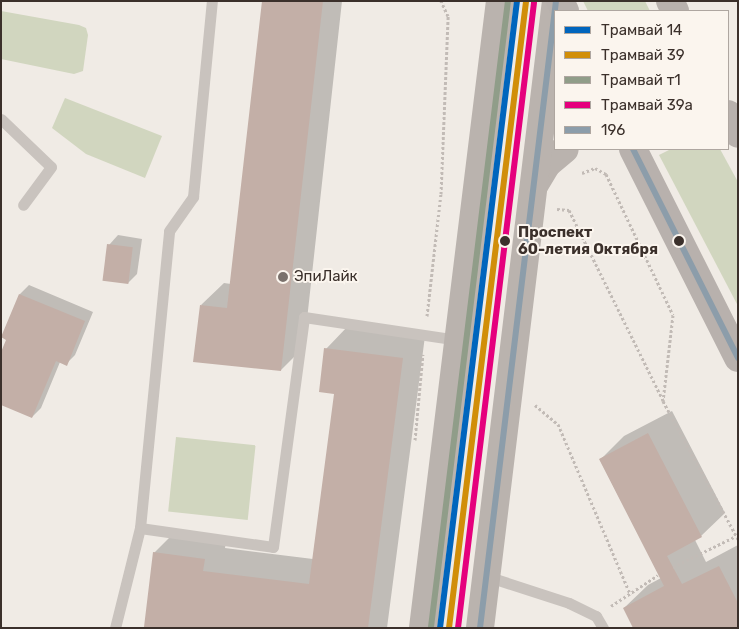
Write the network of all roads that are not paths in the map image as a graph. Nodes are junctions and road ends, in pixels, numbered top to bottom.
1 (212, 1) edge
2 (500, 1) edge
3 (554, 32) edge
4 (729, 116) edge
5 (1, 119) edge
6 (738, 134) edge
7 (564, 150) edge
8 (631, 152) edge
9 (534, 185) junction
10 (23, 205) dead end
11 (457, 340) junction
12 (738, 358) edge
13 (140, 528) junction
14 (486, 576) junction
15 (115, 628) edge
16 (423, 628) edge
17 (480, 628) edge
18 (603, 628) edge

1 - 13 lane
2 - 11 main road
3 - 9 main road
4 - 6 main road
5 - 10 lane
7 - 9 main road
8 - 12 main road
9 - 14 main road
11 - 13 lane
11 - 16 main road
13 - 15 lane
14 - 17 main road
14 - 18 lane

